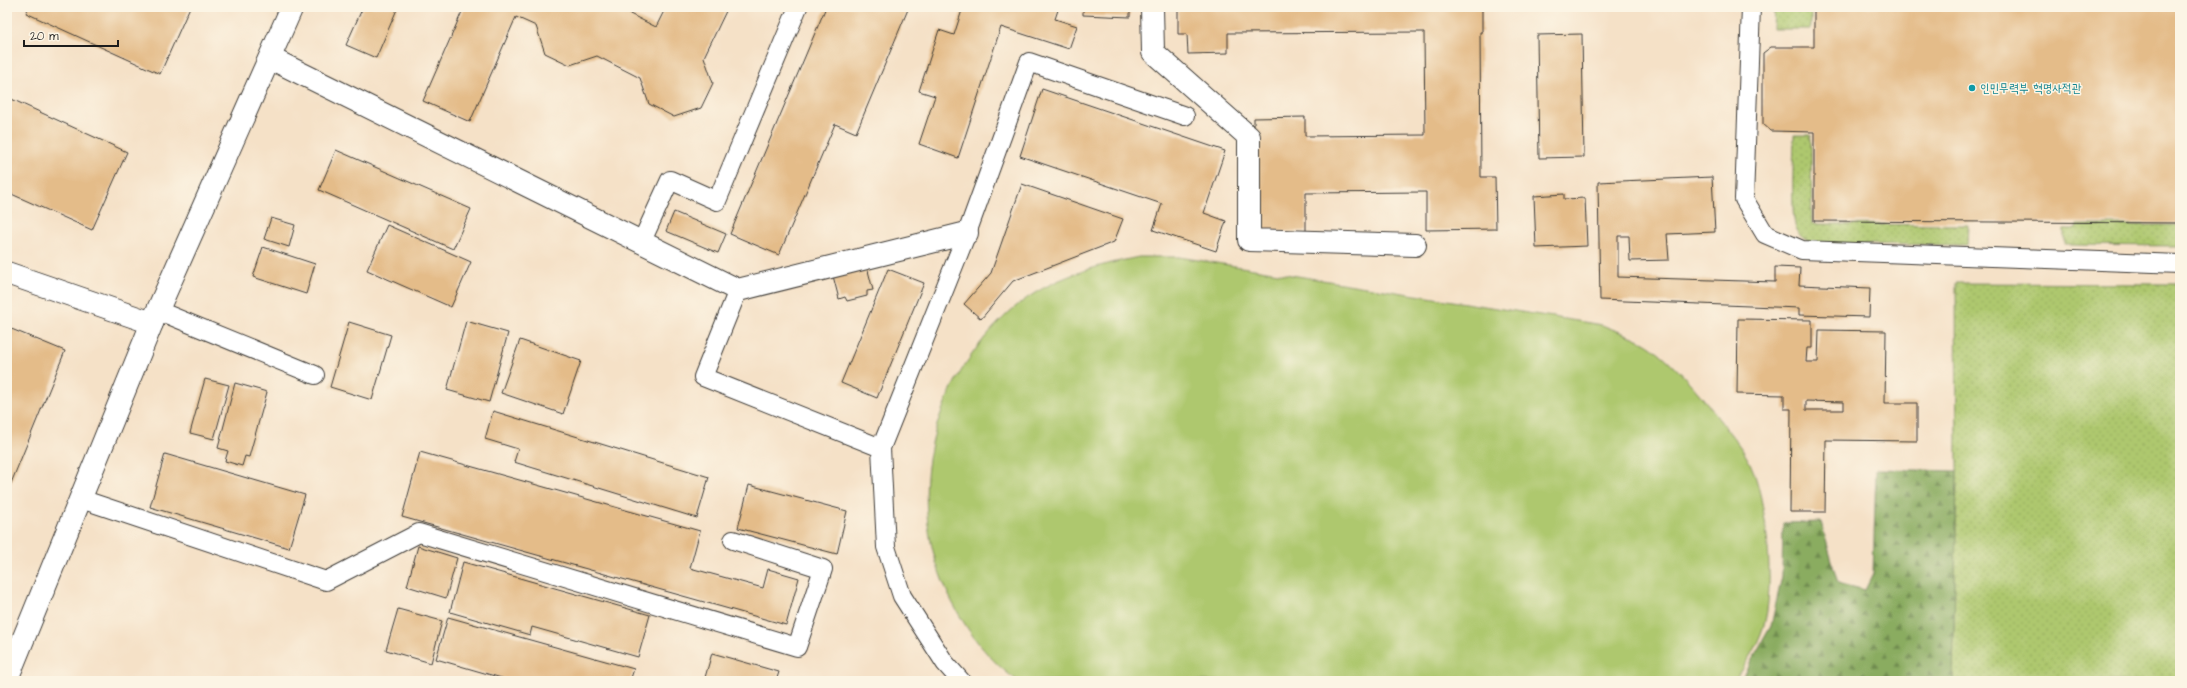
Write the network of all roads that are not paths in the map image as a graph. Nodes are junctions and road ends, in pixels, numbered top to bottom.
1 (292, 7) edge
2 (798, 7) edge
3 (1152, 7) edge
4 (1751, 7) edge
5 (270, 58) junction
6 (1185, 116) dead end
7 (967, 233) junction
8 (641, 243) junction
9 (1415, 245) dead end
10 (2180, 264) edge
11 (7, 273) edge
12 (738, 290) junction
13 (155, 317) junction
14 (315, 375) dead end
15 (881, 448) junction
16 (81, 499) junction
17 (733, 540) dead end
18 (7, 678) edge
19 (961, 681) edge

1 - 5 street
2 - 8 lane
3 - 9 street
4 - 10 lane
5 - 8 street
5 - 13 street
6 - 7 lane
7 - 12 street
7 - 15 lane
8 - 12 street
11 - 13 street
12 - 15 lane
13 - 14 lane
13 - 16 street
15 - 19 lane
16 - 17 lane
16 - 18 street

